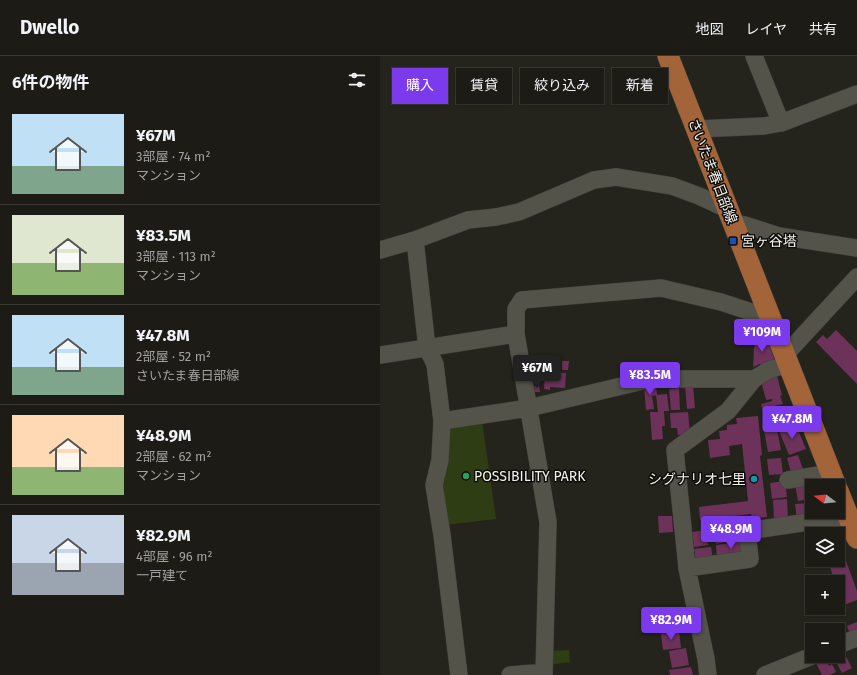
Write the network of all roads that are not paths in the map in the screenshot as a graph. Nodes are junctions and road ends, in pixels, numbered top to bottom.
1 (754, 56) edge
2 (675, 58) edge
3 (857, 94) edge
4 (781, 123) junction
5 (697, 129) junction
6 (730, 217) junction
7 (415, 240) junction
8 (857, 248) edge
9 (380, 250) edge
10 (857, 277) edge
11 (769, 316) junction
12 (516, 334) junction
13 (427, 348) junction
14 (380, 355) edge
15 (786, 360) junction
16 (754, 379) junction
17 (529, 408) junction
18 (442, 421) junction
19 (833, 479) edge
20 (788, 480) dead end
21 (805, 481) edge
22 (845, 503) edge
23 (853, 519) edge
24 (857, 538) edge
25 (687, 568) junction
26 (857, 638) edge
27 (845, 642) edge
28 (805, 659) edge
29 (544, 674) edge
30 (459, 675) edge
31 (510, 675) edge
32 (708, 675) edge
33 (765, 675) edge

1 - 4 street
2 - 5 main road, さいたま春日部線
3 - 4 street
4 - 5 street
5 - 6 main road, さいたま春日部線
6 - 7 street
6 - 8 street
6 - 11 main road, さいたま春日部線
7 - 9 street
7 - 13 street
10 - 15 street
11 - 12 street
11 - 15 main road, さいたま春日部線
12 - 13 street
12 - 17 street
13 - 14 street
13 - 18 street
15 - 16 street
15 - 19 main road, さいたま春日部線
16 - 17 street
16 - 25 street
17 - 18 street
17 - 29 street
18 - 30 street
20 - 21 street
22 - 23 main road, さいたま春日部線
23 - 24 main road, さいたま春日部線
23 - 25 street
25 - 32 street
26 - 27 street
28 - 33 street
29 - 31 street

